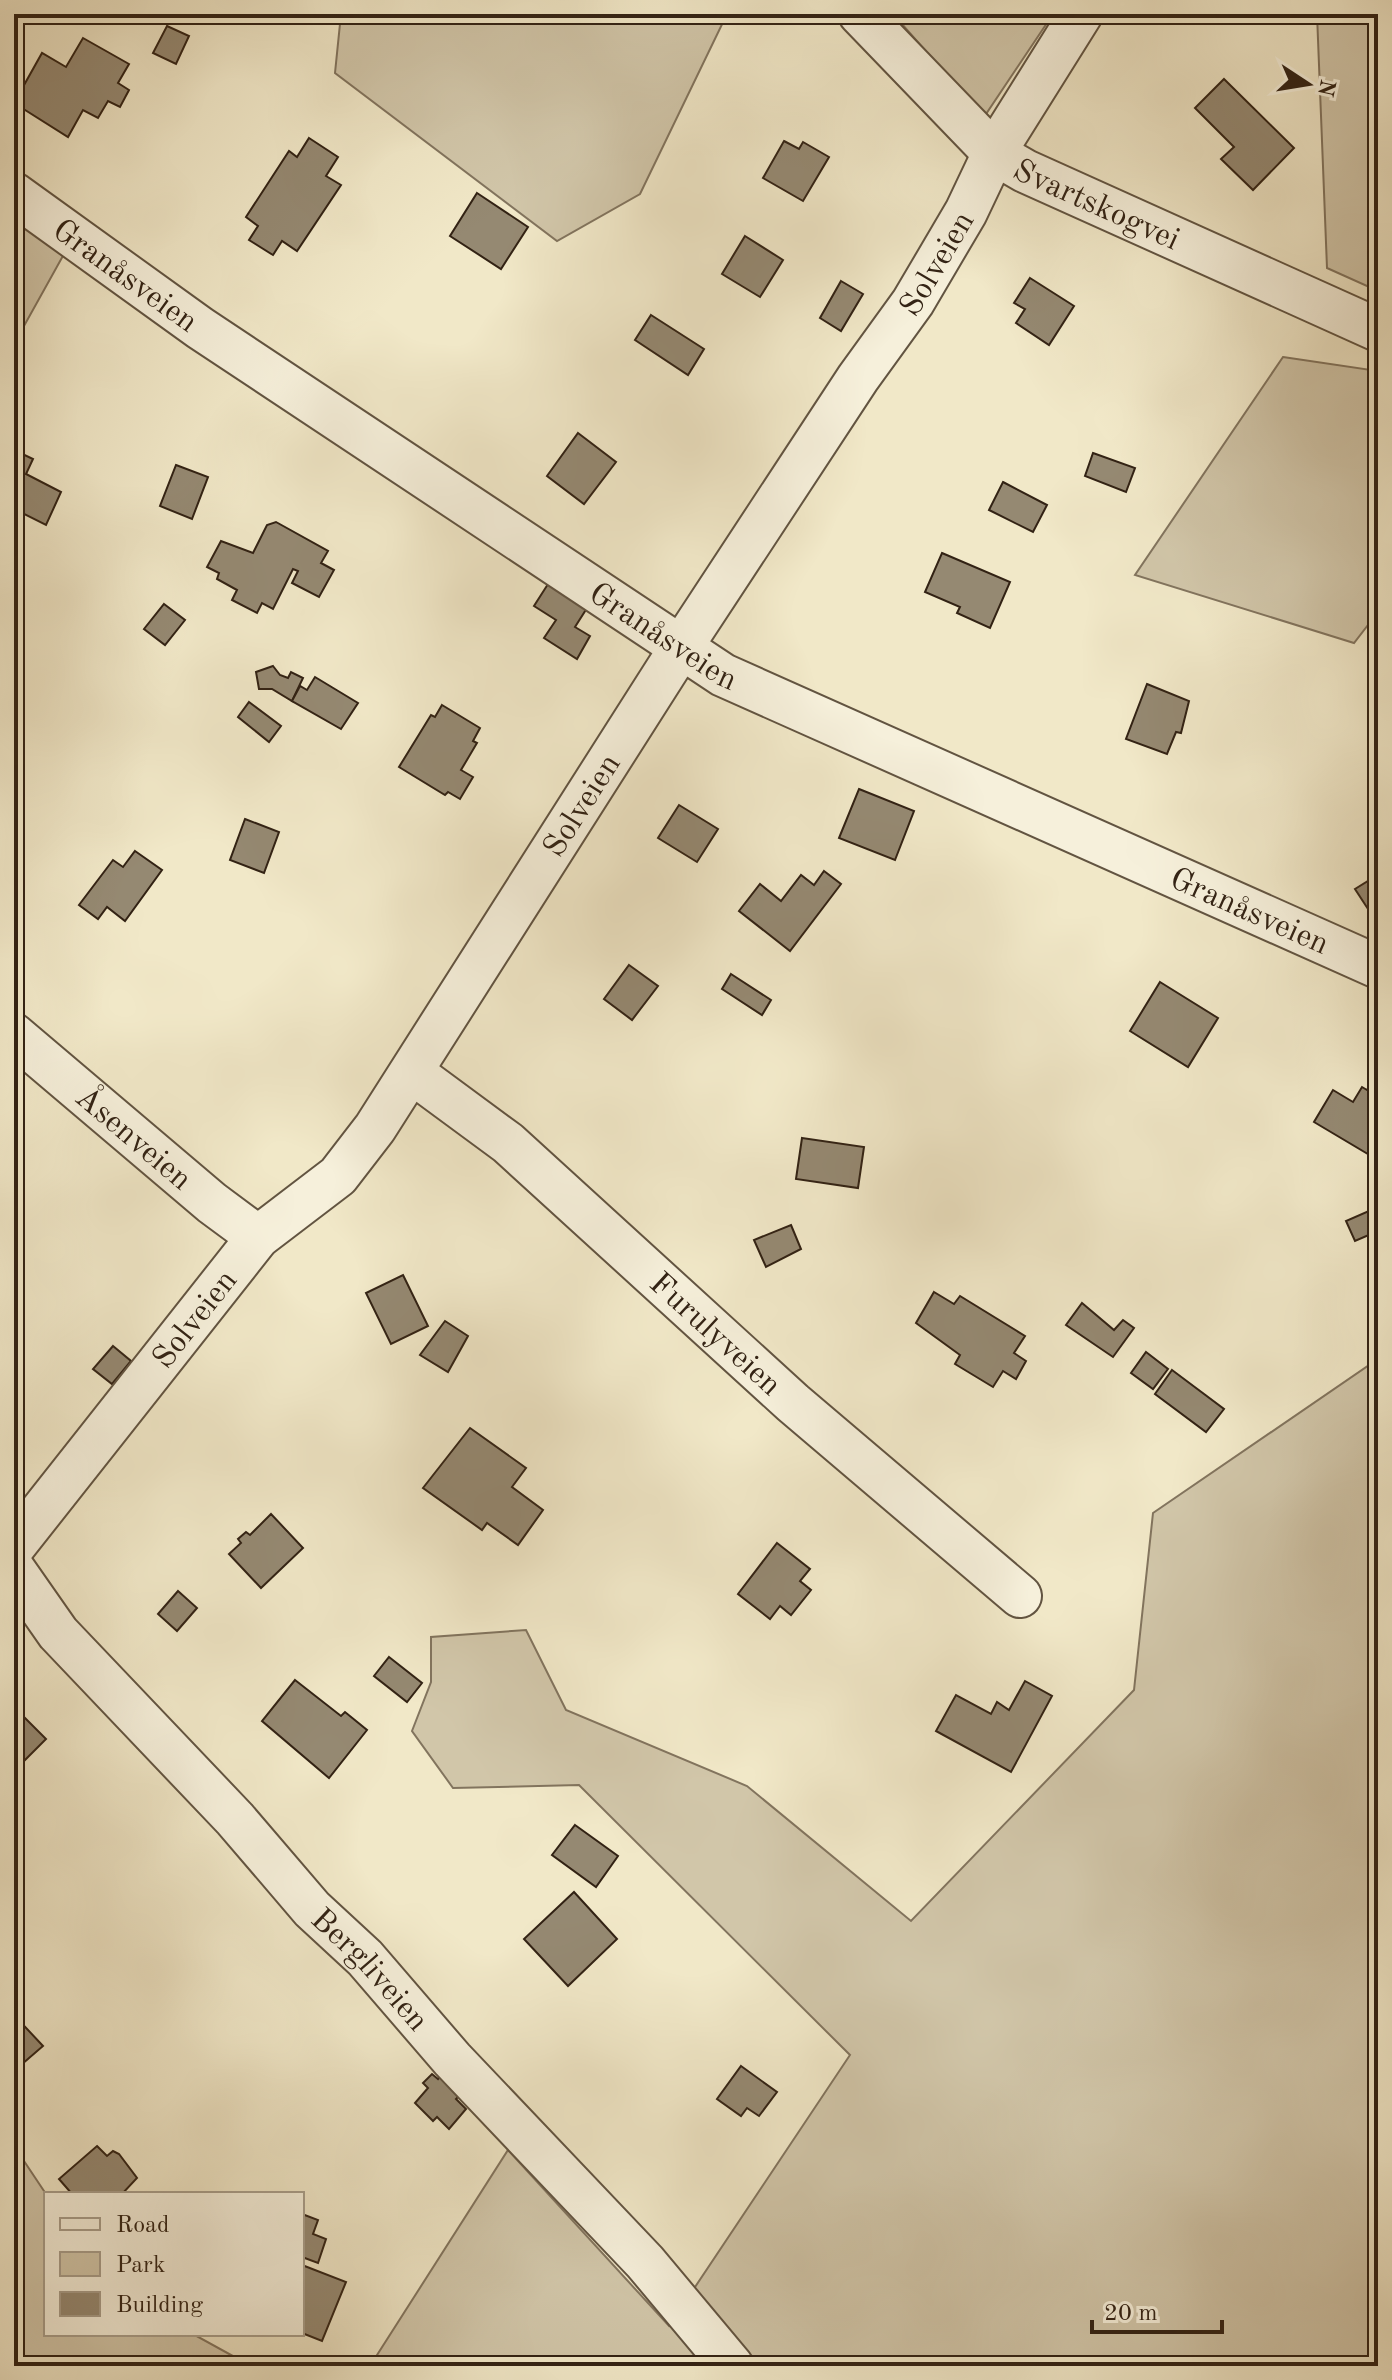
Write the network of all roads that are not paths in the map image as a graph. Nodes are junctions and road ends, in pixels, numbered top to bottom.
1 (860, 14) edge
2 (1081, 14) edge
3 (994, 153) junction
4 (14, 194) edge
5 (1378, 330) edge
6 (680, 649) junction
7 (1378, 967) edge
8 (14, 1035) edge
9 (413, 1073) junction
10 (258, 1237) junction
11 (14, 1546) edge
12 (14, 1570) edge
13 (1020, 1596) dead end
14 (732, 2366) edge

1 - 3 street, Svartskogvei
2 - 3 street, Solveien
3 - 5 street, Svartskogvei
3 - 6 street, Solveien
4 - 6 street, Granåsveien
6 - 7 street, Granåsveien
6 - 9 street, Solveien
8 - 10 street, Åsenveien
9 - 10 street, Solveien
9 - 13 street, Furulyveien
10 - 11 street, Solveien
12 - 14 street, Bergliveien

